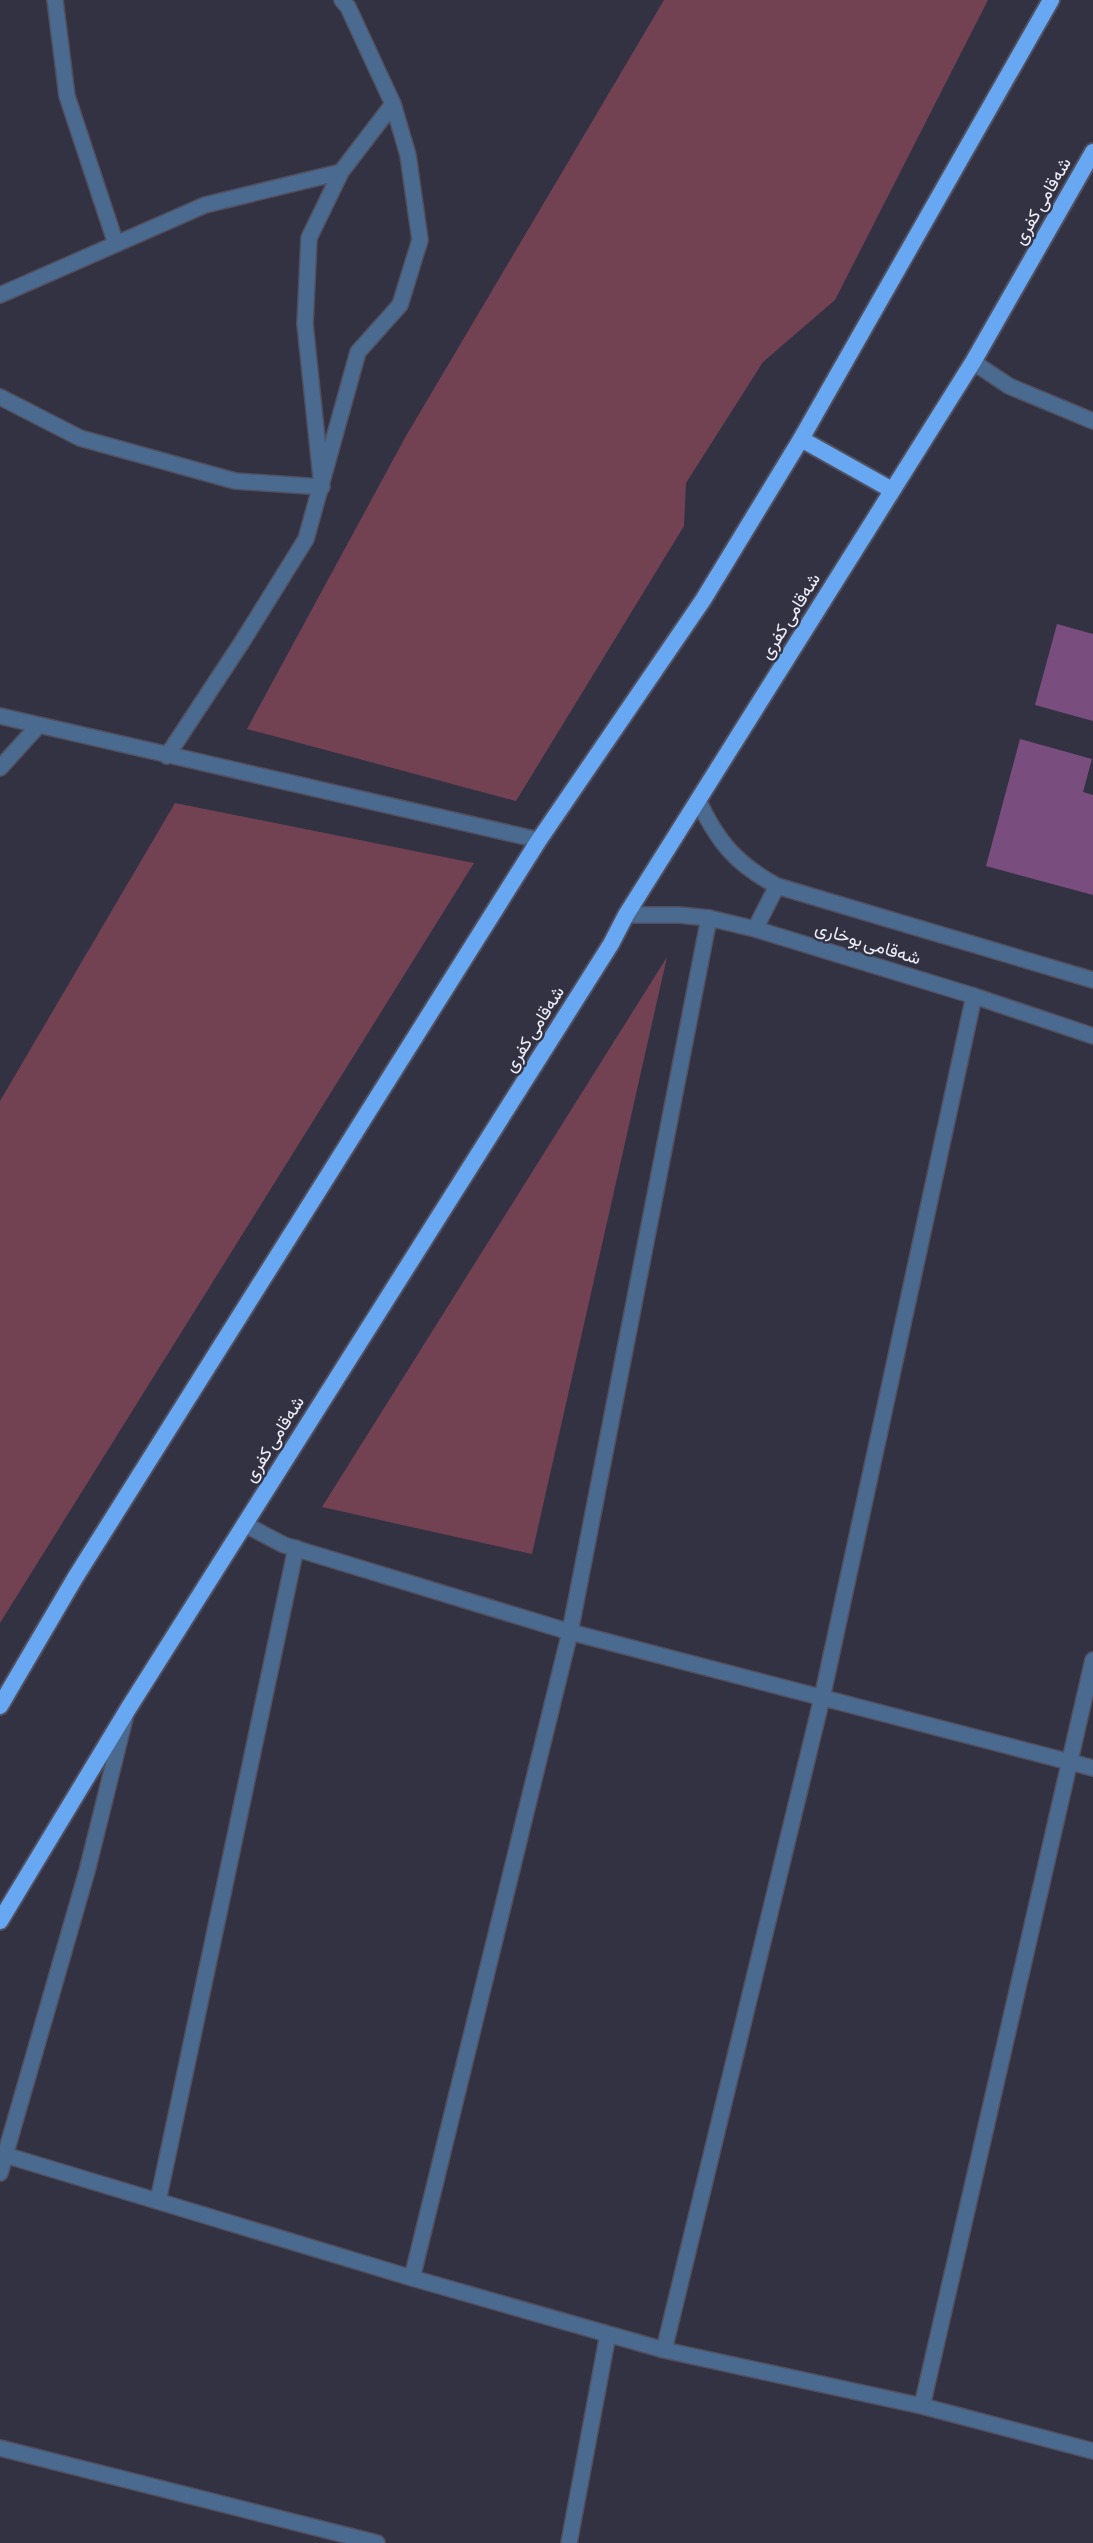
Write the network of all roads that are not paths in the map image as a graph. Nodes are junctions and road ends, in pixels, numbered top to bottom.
1 (55, 0) edge
2 (342, 0) edge
3 (1051, 0) edge
4 (393, 104) junction
5 (1093, 152) edge
6 (341, 172) junction
7 (116, 244) junction
8 (0, 295) edge
9 (973, 362) junction
10 (0, 397) edge
11 (1093, 421) edge
12 (801, 439) junction
13 (322, 487) junction
14 (892, 490) junction
15 (0, 716) edge
16 (39, 726) junction
17 (167, 756) junction
18 (0, 768) edge
19 (698, 800) junction
20 (539, 840) junction
21 (777, 886) junction
22 (626, 915) junction
23 (709, 918) junction
24 (755, 929) junction
25 (1093, 980) edge
26 (974, 996) junction
27 (1093, 1036) edge
28 (244, 1524) junction
29 (296, 1548) junction
30 (570, 1632) junction
31 (1093, 1660) edge
32 (822, 1698) junction
33 (0, 1706) edge
34 (128, 1709) junction
35 (1071, 1762) junction
36 (1093, 1768) edge
37 (0, 1922) edge
38 (5, 2155) junction
39 (0, 2173) edge
40 (158, 2201) junction
41 (412, 2278) junction
42 (608, 2334) junction
43 (664, 2350) junction
44 (922, 2406) junction
45 (0, 2448) edge
46 (1093, 2451) edge
47 (378, 2543) edge
48 (569, 2543) edge

1 - 7 street
2 - 4 street
3 - 12 highway
4 - 6 street
4 - 13 street
5 - 9 highway, شەقامی کفری
6 - 7 street
6 - 13 street
7 - 8 street
9 - 11 street
9 - 14 highway, شەقامی کفری
10 - 13 street
12 - 14 highway
12 - 20 highway
13 - 17 street
14 - 19 highway, شەقامی کفری
15 - 16 street
16 - 17 street
16 - 18 street
17 - 20 street
19 - 21 street, شەقامی بوخاری
19 - 22 highway, شەقامی کفری
20 - 33 highway
21 - 24 street
21 - 25 street, شەقامی بوخاری
22 - 23 street, شەقامی بوخاری
22 - 28 highway, شەقامی کفری
23 - 24 street, شەقامی بوخاری
23 - 30 street
24 - 26 street, شەقامی بوخاری
26 - 27 street, شەقامی بوخاری
26 - 32 street
28 - 29 street
28 - 34 highway, شەقامی کفری
29 - 30 street
29 - 40 street
30 - 32 street
30 - 41 street
31 - 35 street
32 - 35 street
32 - 43 street
34 - 37 highway, شەقامی کفری
34 - 38 street
35 - 36 street
35 - 44 street
38 - 39 street
38 - 40 street
40 - 41 street
41 - 42 street
42 - 43 street
42 - 48 street
43 - 44 street
44 - 46 street
45 - 47 street

